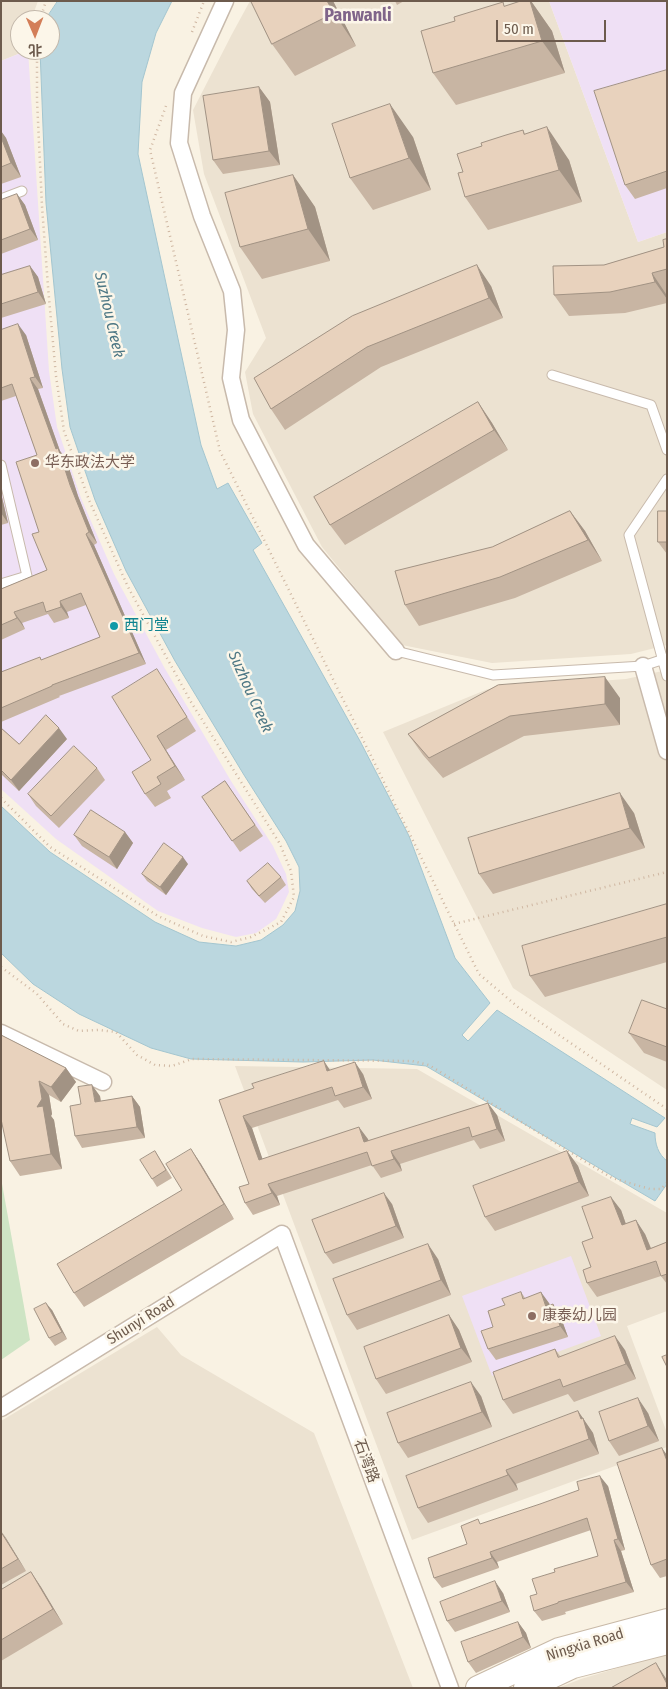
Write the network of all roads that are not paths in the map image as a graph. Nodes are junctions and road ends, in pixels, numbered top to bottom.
1 (224, 1) edge
2 (22, 191) dead end
3 (1, 199) edge
4 (552, 374) dead end
5 (667, 450) edge
6 (1, 465) edge
7 (667, 479) edge
8 (1, 584) edge
9 (396, 651) joint
10 (664, 659) edge
11 (643, 666) junction
12 (667, 676) edge
13 (667, 751) edge
14 (1, 1033) edge
15 (103, 1082) dead end
16 (282, 1234) joint
17 (1, 1408) edge
18 (667, 1621) edge
19 (667, 1642) edge
20 (450, 1688) edge
21 (478, 1688) edge
22 (526, 1688) edge

1 - 9 street
2 - 3 lane
4 - 5 lane
6 - 8 lane
7 - 10 lane
9 - 11 lane
10 - 11 lane
10 - 12 lane
11 - 13 street
14 - 15 street
16 - 17 street, Shunyi Road
16 - 20 street, 石湾路
18 - 21 main road, Ningxia Road
19 - 22 main road, Ningxia Road

